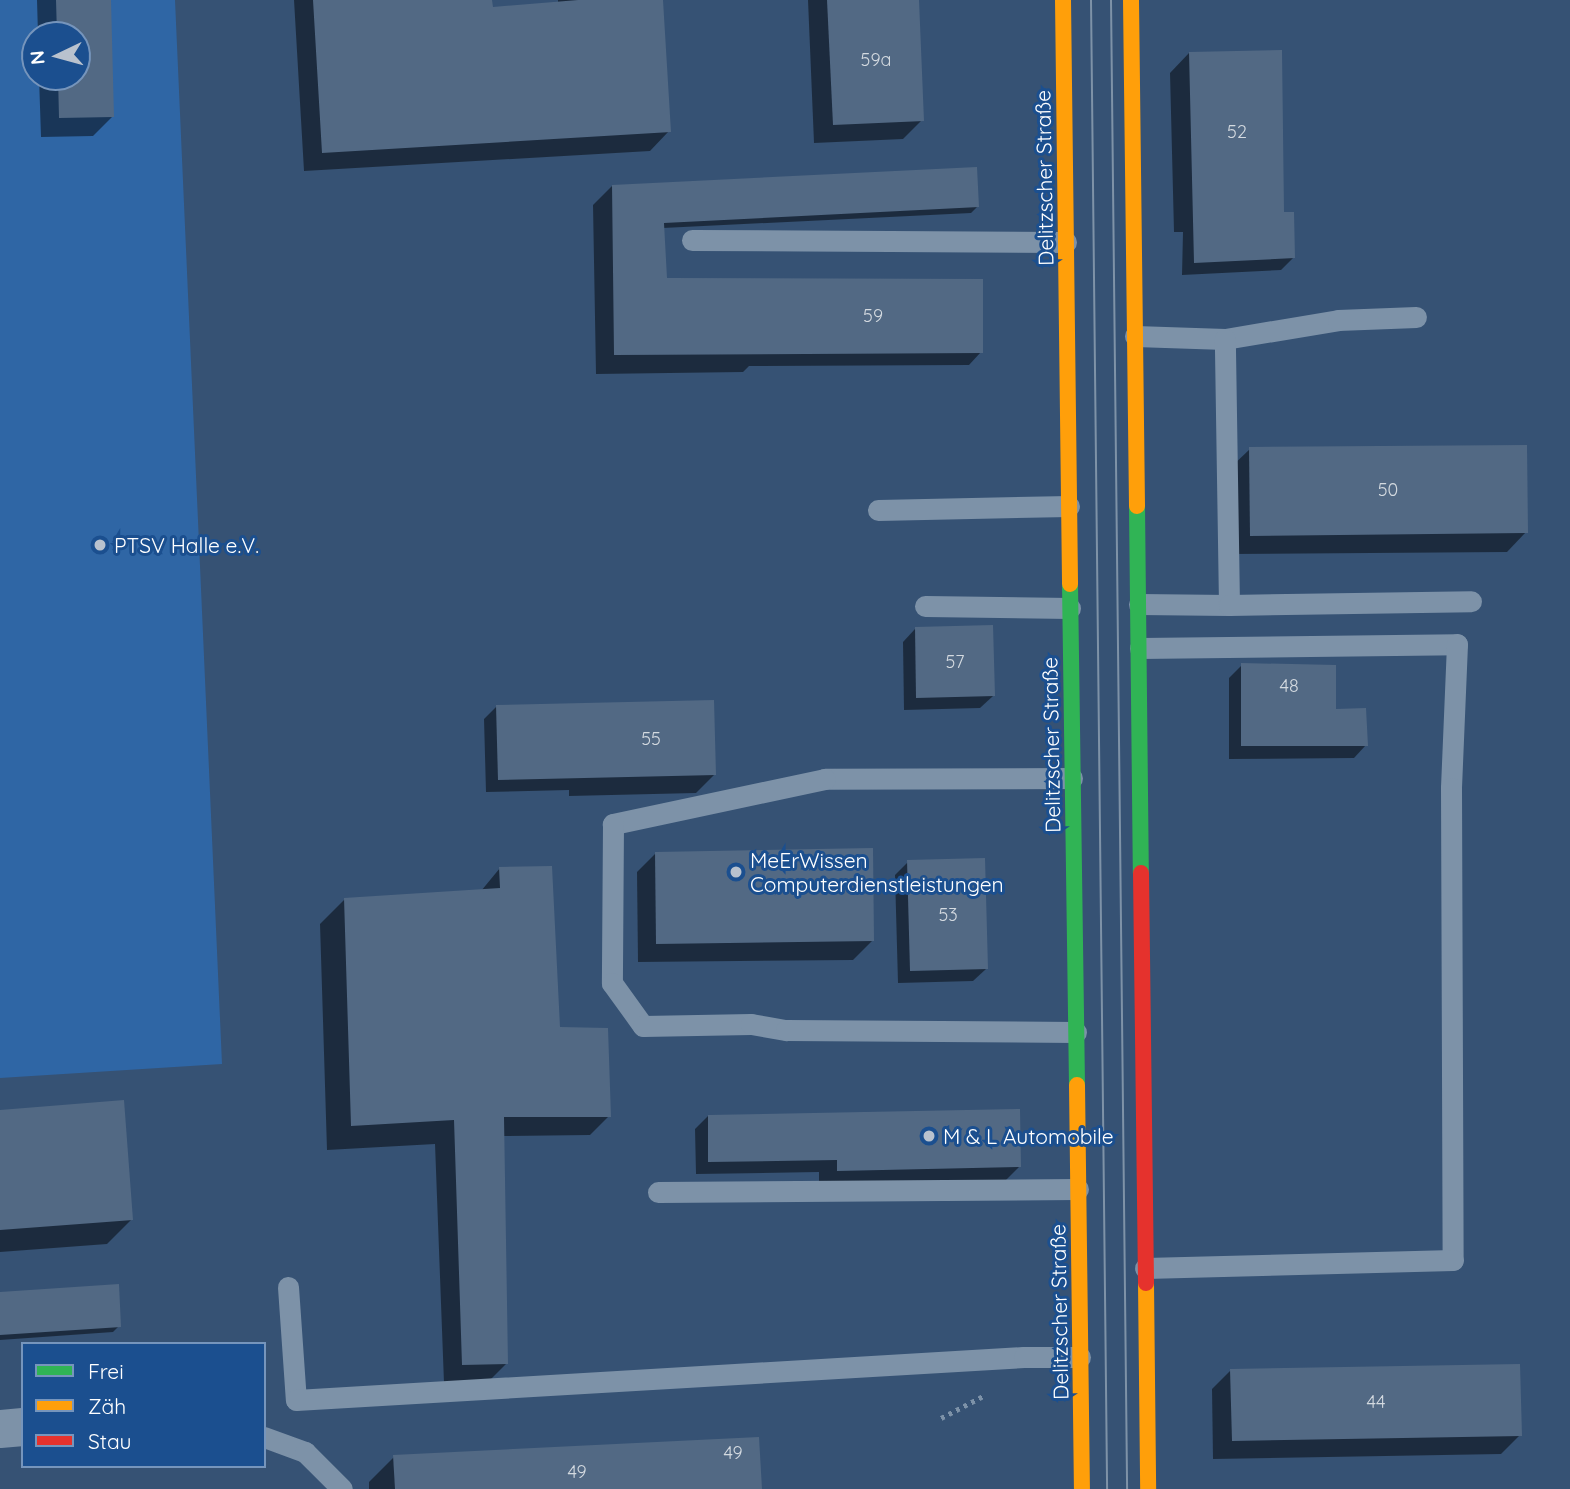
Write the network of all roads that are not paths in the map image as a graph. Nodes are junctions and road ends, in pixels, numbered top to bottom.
1 (1063, 0) edge
2 (1131, 0) edge
3 (692, 240) dead end
4 (1066, 242) junction
5 (1416, 317) dead end
6 (1135, 335) junction
7 (1226, 339) junction
8 (1069, 506) junction
9 (878, 510) dead end
10 (1471, 601) dead end
11 (1139, 604) junction
12 (1229, 605) junction
13 (925, 606) dead end
14 (1070, 608) junction
15 (1140, 648) junction
16 (1072, 778) junction
17 (1076, 1032) junction
18 (1078, 1189) junction
19 (658, 1192) dead end
20 (1145, 1268) junction
21 (288, 1287) dead end
22 (1080, 1357) junction
23 (21, 1410) edge
24 (0, 1411) edge
25 (21, 1427) edge
26 (0, 1429) edge
27 (266, 1438) edge
28 (342, 1489) edge
29 (1082, 1489) edge
30 (1149, 1489) edge

1 - 4 main road, Delitzscher Straße
2 - 6 main road
3 - 4 lane
4 - 8 main road, Delitzscher Straße
5 - 7 lane
6 - 7 lane
6 - 11 main road
7 - 12 lane
8 - 9 lane
8 - 14 main road, Delitzscher Straße
10 - 12 lane
11 - 12 lane
11 - 15 main road
13 - 14 lane
14 - 16 main road, Delitzscher Straße
15 - 20 main road
15 - 20 lane
16 - 17 main road, Delitzscher Straße
16 - 17 lane
17 - 18 main road, Delitzscher Straße
18 - 19 lane
18 - 22 main road, Delitzscher Straße
20 - 30 main road
21 - 22 lane
22 - 29 main road, Delitzscher Straße
23 - 24 lane
25 - 26 street
27 - 28 lane

